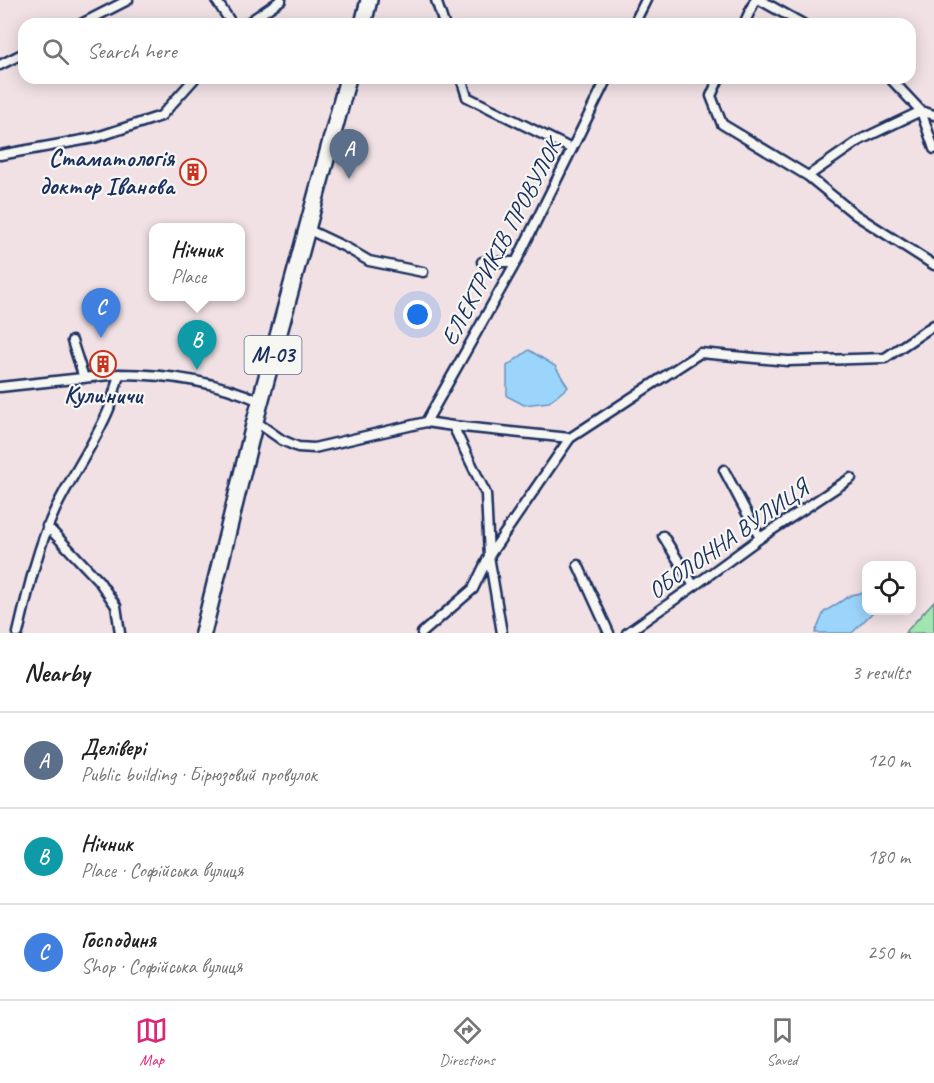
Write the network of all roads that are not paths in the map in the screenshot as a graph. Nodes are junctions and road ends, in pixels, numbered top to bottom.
1 (128, 0) edge
2 (216, 0) edge
3 (281, 0) edge
4 (369, 0) edge
5 (436, 0) edge
6 (646, 0) edge
7 (755, 0) edge
8 (760, 0) edge
9 (93, 18) edge
10 (228, 18) edge
11 (255, 18) edge
12 (364, 18) edge
13 (442, 18) edge
14 (637, 18) edge
15 (747, 18) edge
16 (792, 18) edge
17 (18, 56) edge
18 (0, 65) edge
19 (190, 84) edge
20 (346, 84) edge
21 (463, 84) edge
22 (604, 84) edge
23 (716, 84) edge
24 (896, 84) edge
25 (921, 111) junction
26 (934, 115) edge
27 (572, 149) junction
28 (934, 149) edge
29 (0, 155) edge
30 (808, 176) junction
31 (307, 229) junction
32 (482, 262) dead end
33 (516, 262) junction
34 (934, 265) edge
35 (423, 272) dead end
36 (934, 326) edge
37 (72, 341) dead end
38 (119, 374) junction
39 (84, 378) junction
40 (0, 387) edge
41 (260, 401) junction
42 (255, 421) junction
43 (426, 422) junction
44 (453, 426) junction
45 (570, 438) junction
46 (724, 470) dead end
47 (851, 478) dead end
48 (47, 526) junction
49 (663, 536) dead end
50 (760, 538) junction
51 (489, 556) junction
52 (578, 565) dead end
53 (694, 586) junction
54 (206, 631) edge
55 (18, 633) edge
56 (120, 633) edge
57 (422, 633) edge
58 (502, 633) edge
59 (609, 633) edge
60 (627, 633) edge

1 - 9 street
2 - 10 street
3 - 11 street
4 - 12 highway
5 - 13 street
6 - 14 street
7 - 15 street
8 - 16 street
17 - 18 street
19 - 29 street
20 - 31 highway, М-03
21 - 27 street
22 - 27 street, ЕЛЕКТРИКІВ ПРОВУЛОК
23 - 30 street
24 - 25 street
25 - 26 street
25 - 28 street
25 - 30 street
27 - 33 street, ЕЛЕКТРИКІВ ПРОВУЛОК
30 - 34 street
31 - 35 street
31 - 41 highway, М-03
32 - 33 street
33 - 43 street, ЕЛЕКТРИКІВ ПРОВУЛОК
36 - 45 street
37 - 39 street
38 - 39 street
38 - 41 street
38 - 48 street
39 - 40 street
41 - 42 highway, М-03
42 - 43 street
42 - 54 highway, М-03
43 - 44 street
44 - 45 street
44 - 51 street
45 - 51 street
46 - 50 street
47 - 50 street, ОБОЛОННА ВУЛИЦЯ
48 - 55 street
48 - 56 street
49 - 53 street
50 - 53 street, ОБОЛОННА ВУЛИЦЯ
51 - 57 street
51 - 58 street
52 - 59 street
53 - 60 street, ОБОЛОННА ВУЛИЦЯ

